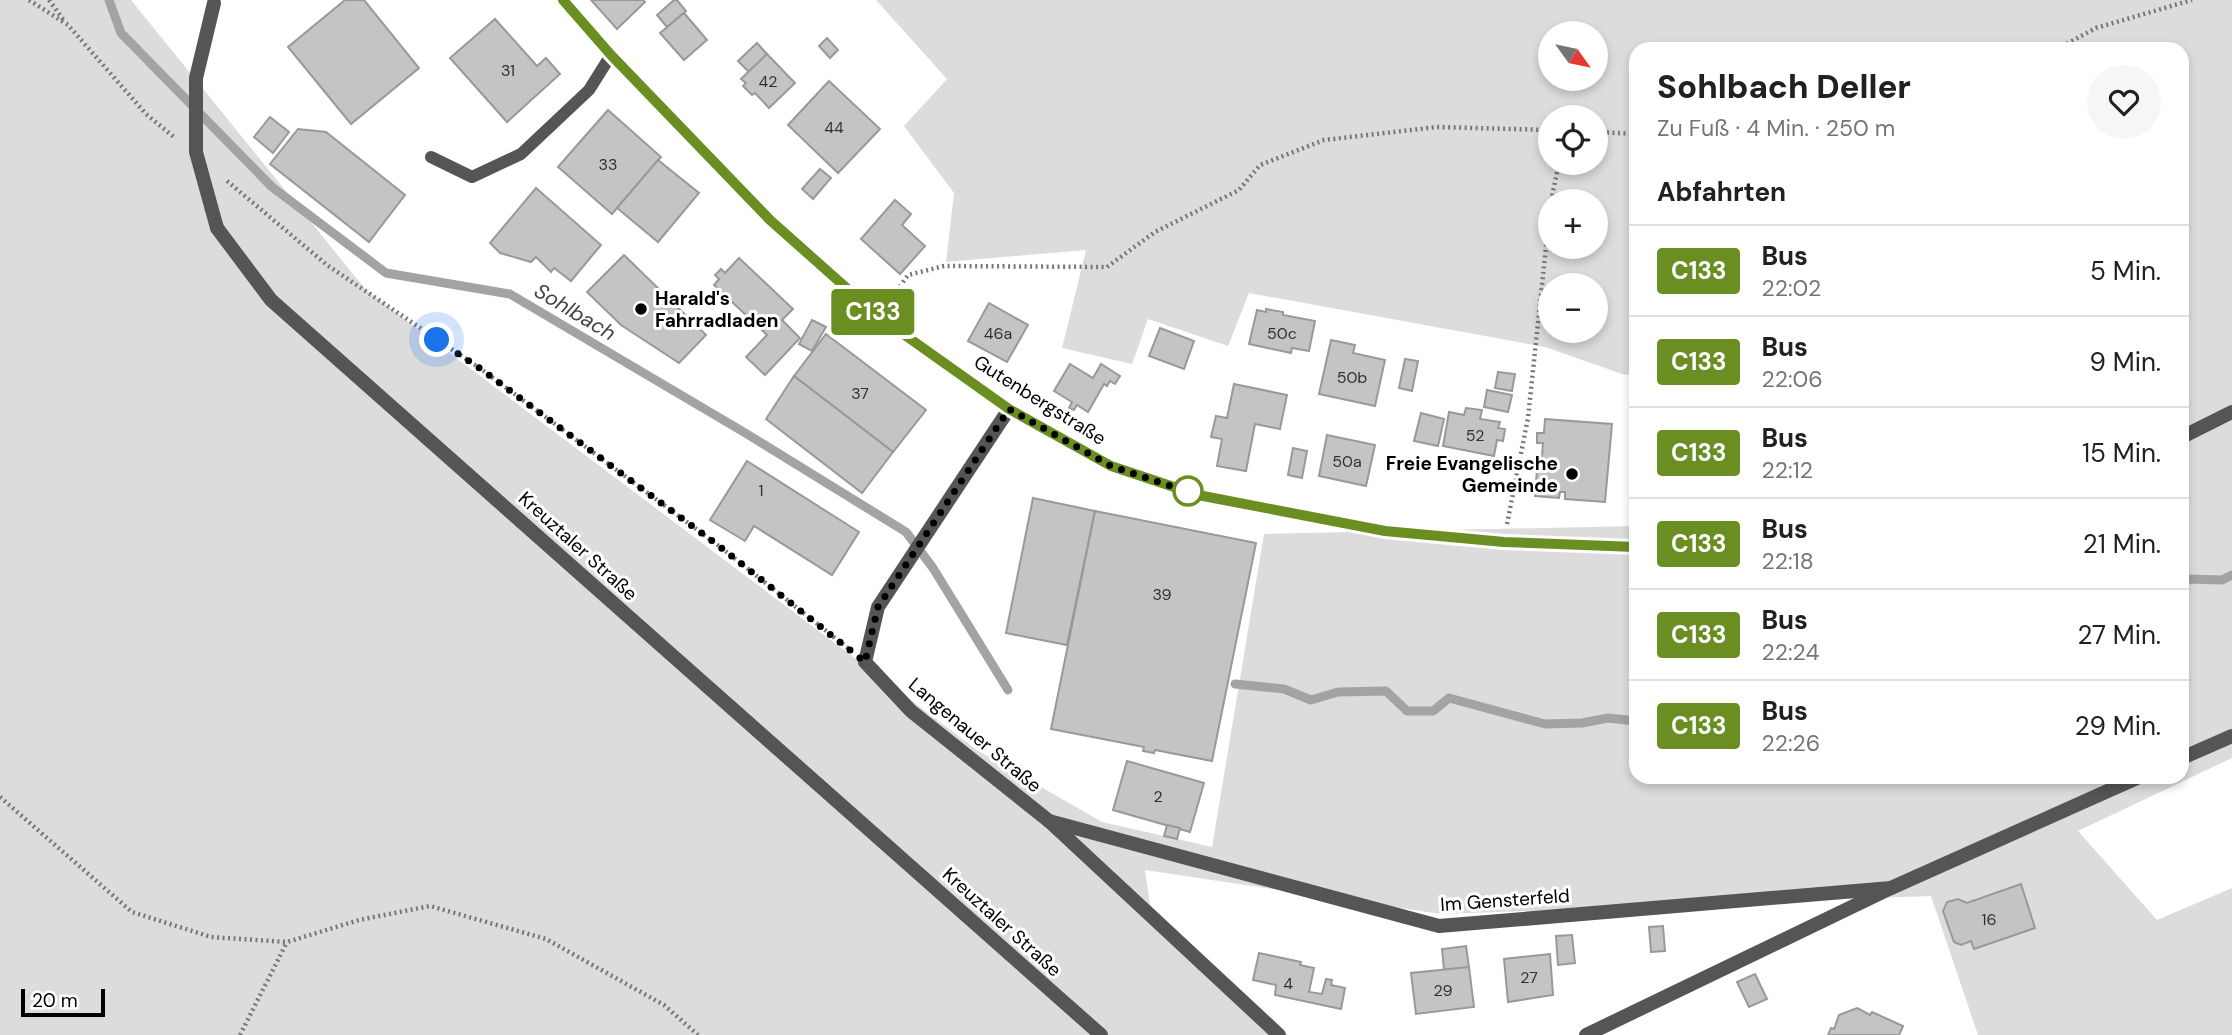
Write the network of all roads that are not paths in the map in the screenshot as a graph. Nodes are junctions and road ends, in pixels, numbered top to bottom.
1 (562, 0) edge
2 (215, 2) edge
3 (611, 55) junction
4 (431, 157) dead end
5 (1009, 409) junction
6 (2232, 412) edge
7 (2189, 434) edge
8 (1629, 547) edge
9 (2232, 736) edge
10 (2189, 755) edge
11 (2123, 784) edge
12 (1049, 821) junction
13 (1891, 888) junction
14 (1101, 1035) edge
15 (1279, 1035) edge
16 (1586, 1035) edge

1 - 3 street, Gutenbergstraße
2 - 14 street, Kreuztaler Straße, bridge
3 - 4 lane
3 - 5 street, Gutenbergstraße
5 - 8 street, Gutenbergstraße
5 - 12 street, Langenauer Straße
6 - 7 street
9 - 10 street
11 - 13 street, Im Gensterfeld
12 - 13 street, Im Gensterfeld
12 - 15 street, Langenauer Straße
13 - 16 street, Im Gensterfeld

